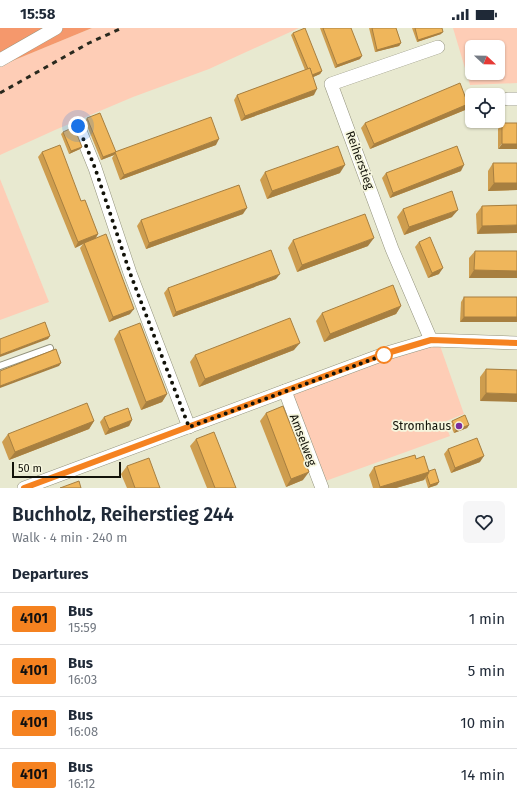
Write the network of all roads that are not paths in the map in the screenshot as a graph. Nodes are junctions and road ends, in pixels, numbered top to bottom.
1 (56, 28) edge
2 (438, 47) dead end
3 (0, 60) edge
4 (78, 126) dead end
5 (431, 340) junction
6 (517, 343) edge
7 (50, 348) dead end
8 (0, 366) edge
9 (285, 391) junction
10 (189, 427) junction
11 (24, 488) edge
12 (322, 488) edge

1 - 3 street
2 - 5 street, Reiherstieg
4 - 10 street
5 - 6 street
5 - 9 street
7 - 8 lane
9 - 10 street
9 - 12 street, Amselweg
10 - 11 street

